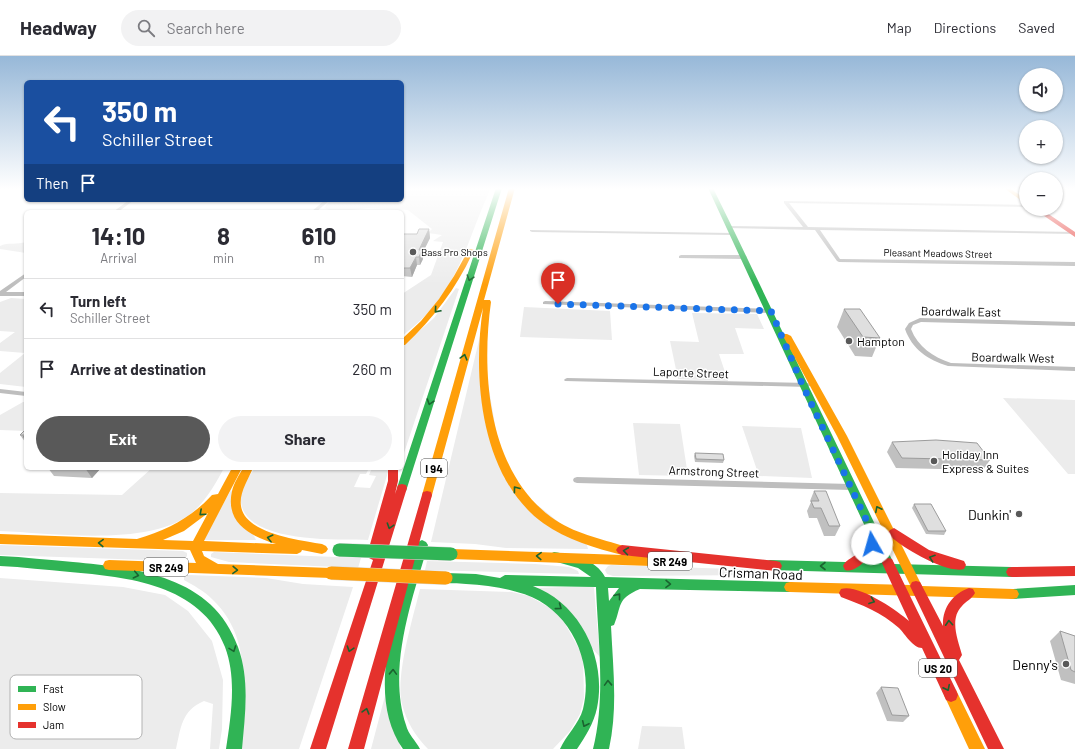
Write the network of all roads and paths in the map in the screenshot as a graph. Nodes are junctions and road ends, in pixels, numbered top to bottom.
1 (483, 220) edge
2 (488, 220) edge
3 (503, 220) edge
4 (725, 220) edge
5 (800, 220) edge
6 (1054, 220) edge
7 (806, 228) junction
8 (816, 228) junction
9 (532, 231) dead end
10 (730, 231) junction
11 (1074, 234) edge
12 (495, 246) junction
13 (682, 257) dead end
14 (744, 257) junction
15 (1075, 264) edge
16 (24, 276) edge
17 (0, 294) edge
18 (24, 294) edge
19 (545, 303) dead end
20 (772, 314) junction
21 (1075, 324) edge
22 (404, 341) edge
23 (950, 365) joint
24 (1075, 369) edge
25 (567, 380) dead end
26 (814, 384) junction
27 (803, 386) junction
28 (0, 391) edge
29 (24, 394) edge
30 (236, 470) edge
31 (247, 470) edge
32 (393, 470) edge
33 (577, 480) dead end
34 (227, 484) junction
35 (851, 487) junction
36 (427, 491) junction
37 (887, 525) junction
38 (872, 532) junction
39 (0, 539) edge
40 (136, 544) junction
41 (196, 546) junction
42 (322, 549) junction
43 (554, 557) junction
44 (0, 561) edge
45 (28, 562) junction
46 (776, 566) junction
47 (849, 566) junction
48 (890, 568) junction
49 (908, 568) junction
50 (216, 569) junction
51 (984, 571) junction
52 (1075, 572) edge
53 (470, 579) junction
54 (601, 582) junction
55 (640, 583) junction
56 (821, 589) junction
57 (900, 589) junction
58 (919, 590) junction
59 (1075, 590) edge
60 (972, 592) junction
61 (360, 620) junction
62 (607, 647) junction
63 (934, 660) junction
64 (966, 688) junction
65 (234, 749) edge
66 (318, 749) edge
67 (356, 749) edge
68 (412, 749) edge
69 (568, 749) edge
70 (601, 749) edge
71 (977, 749) edge
72 (996, 749) edge

1 -> 22 main road
2 -> 61 main road, I 94
3 - 12 main road, I 94
4 - 10 main road, US 20
5 - 7 street
6 - 11 main road
7 - 8 street
7 - 10 street
8 - 11 street
8 - 15 street, Pleasant Meadows Street
9 - 10 street
10 - 14 main road, US 20
36 -> 12 main road, I 94
46 -> 12 main road
13 - 14 street
14 - 20 main road, US 20
16 - 17 street
17 - 18 street
19 - 20 street
20 - 26 main road, US 20
20 - 27 main road, US 20
21 - 23 street, Boardwalk East
23 - 24 street, Boardwalk West
25 - 27 street, Laporte Street
26 - 27 street, Laporte Street
37 -> 26 main road, US 20
27 - 35 main road, US 20
28 - 29 street
30 - 34 main road
42 -> 31 main road
32 - 61 main road
33 - 35 street, Armstrong Street
34 -> 40 main road
34 - 41 main road
35 - 38 main road, US 20
67 -> 36 main road, I 94
68 -> 36 main road
37 - 49 main road, US 20
51 -> 37 main road
38 - 47 main road
38 - 48 main road, US 20
40 -> 39 main road, SR 249
40 - 41 main road, SR 249
41 - 42 main road, SR 249
41 - 50 main road
43 -> 42 main road, Crisman Road / SR 249, bridge
43 - 46 main road, Crisman Road / SR 249
43 - 54 main road
44 - 45 main road, SR 249
45 - 50 main road, SR 249
45 -> 65 main road
47 -> 46 main road, Crisman Road / SR 249
47 - 48 main road, Crisman Road / SR 249
48 - 49 main road, Crisman Road / SR 249
48 - 57 main road, US 20
49 - 51 main road, Crisman Road
49 - 58 main road, US 20
50 -> 53 main road, Crisman Road / SR 249, bridge
51 - 52 main road, Crisman Road
53 - 54 main road, Crisman Road / SR 249
53 -> 69 main road
54 - 55 main road, Crisman Road / SR 249
54 - 62 main road
55 -> 56 main road, Crisman Road / SR 249
62 -> 55 main road
56 - 57 main road, Crisman Road / SR 249
56 -> 63 main road
57 - 58 main road, Crisman Road / SR 249
57 - 63 main road, US 20
58 - 60 main road, Crisman Road
58 - 64 main road, US 20
59 - 60 main road, Crisman Road
64 -> 60 main road
61 -> 66 main road, I 94
70 -> 62 main road
63 -> 71 main road, US 20
64 - 72 main road, US 20

